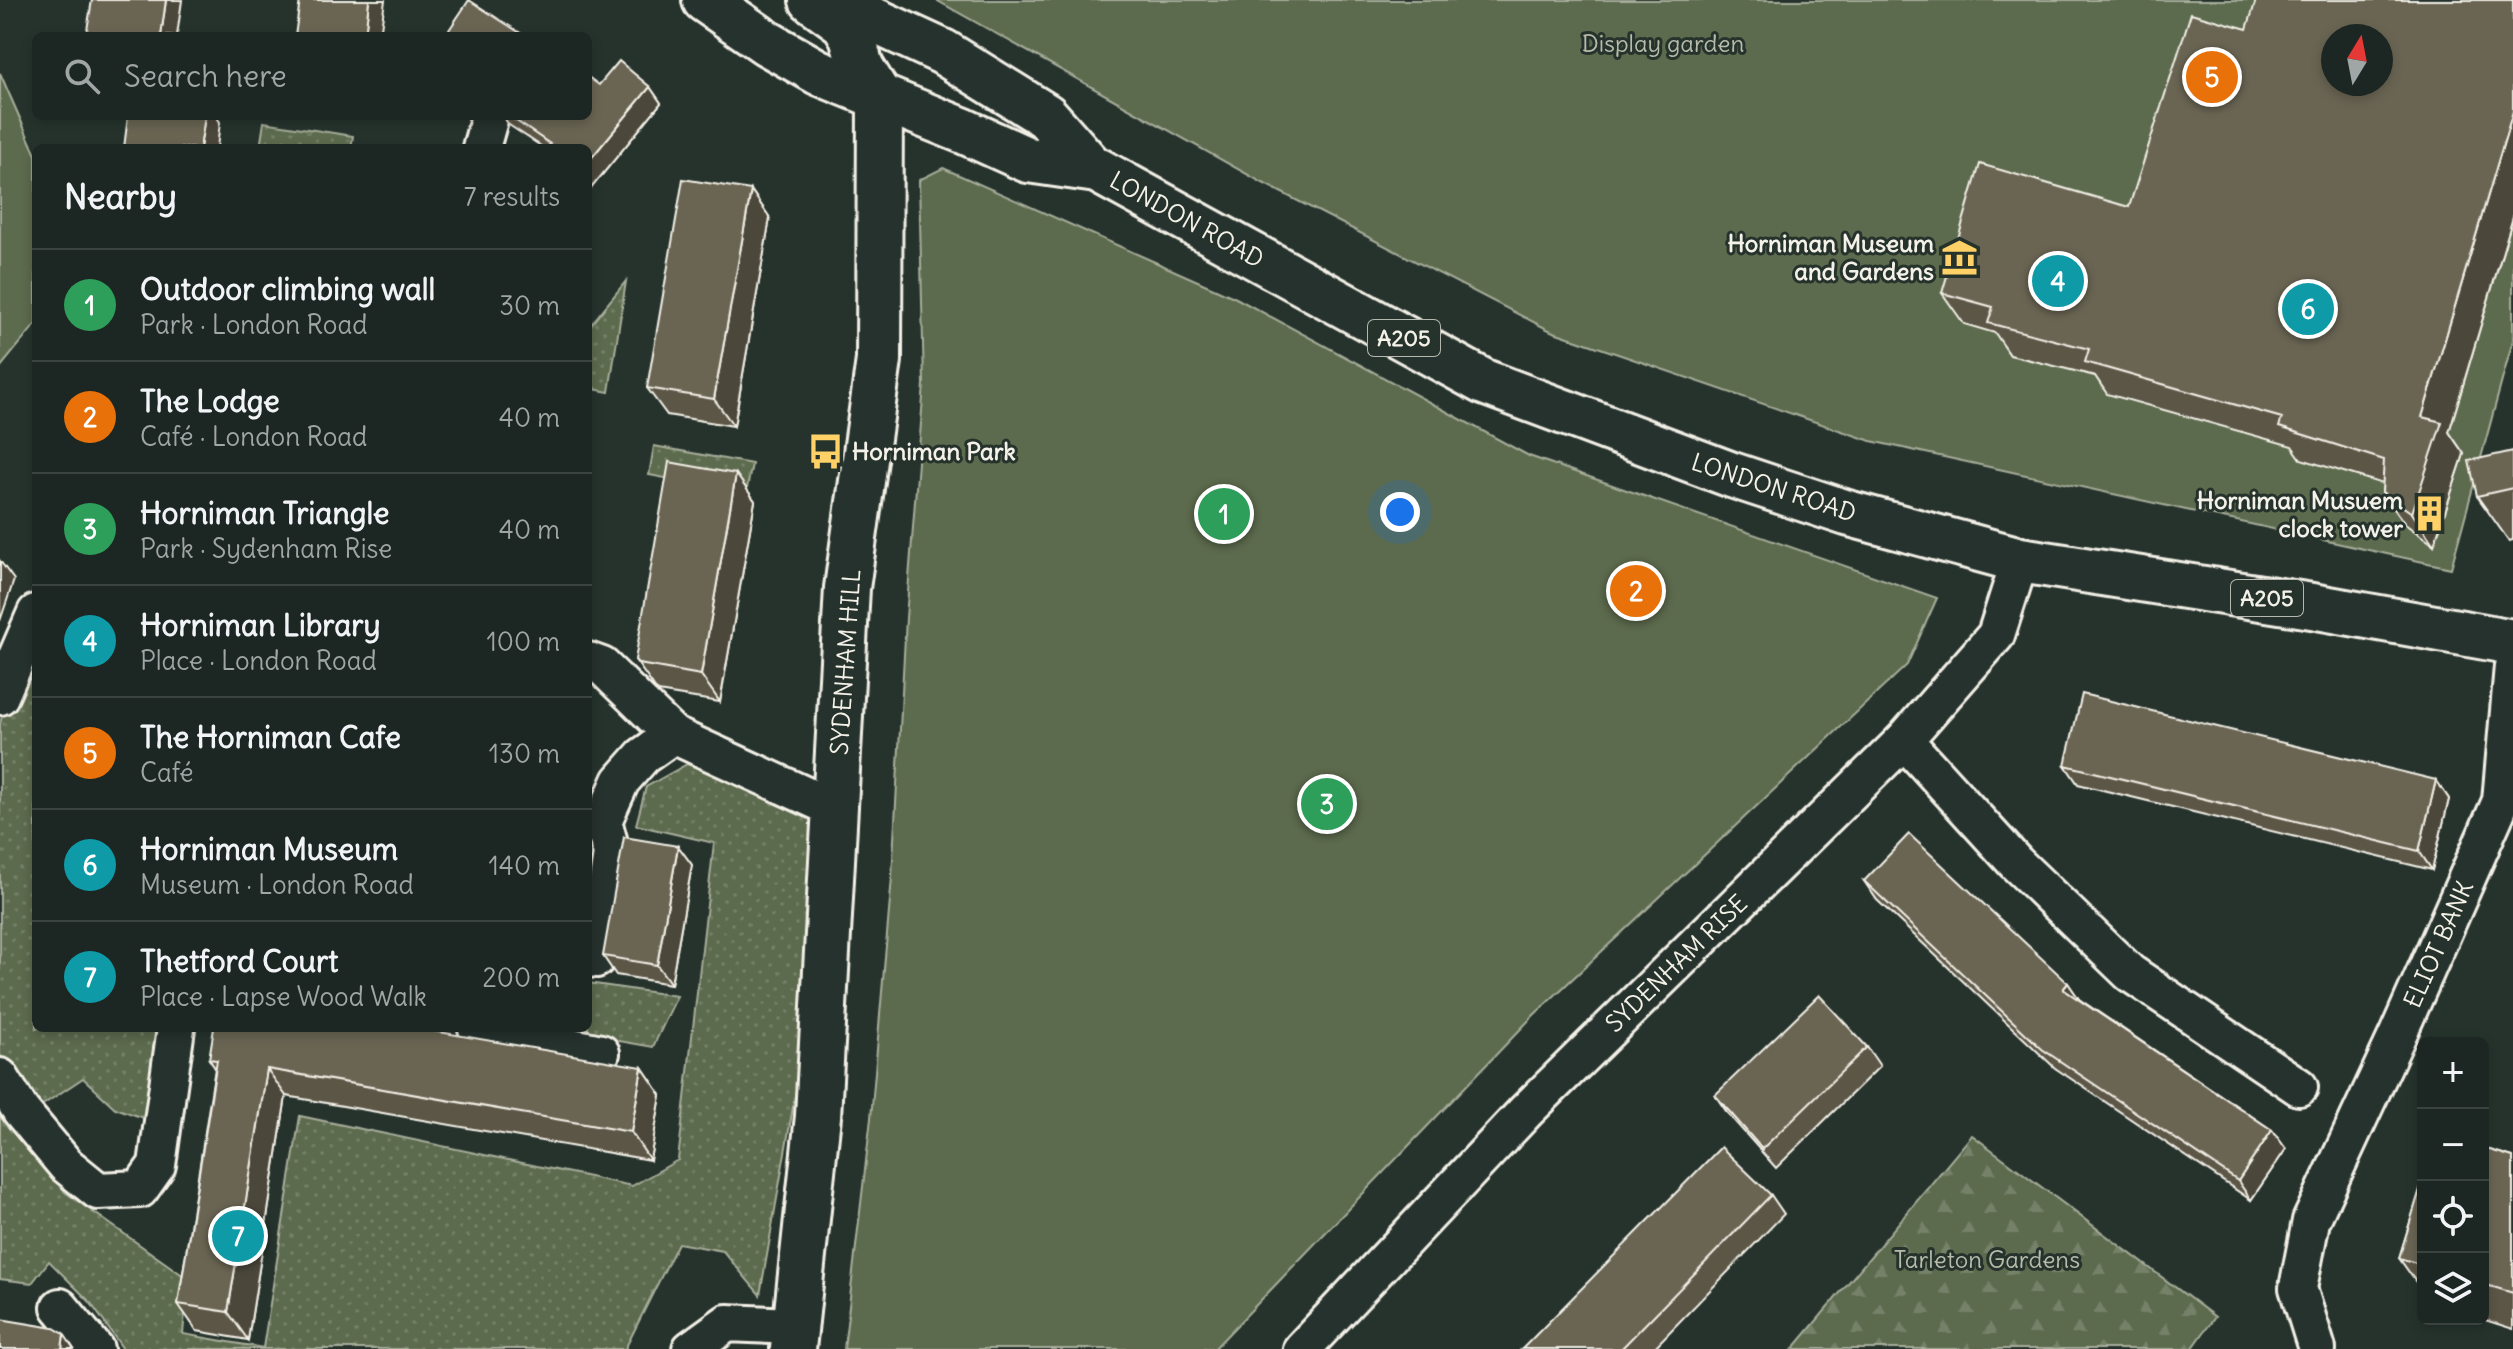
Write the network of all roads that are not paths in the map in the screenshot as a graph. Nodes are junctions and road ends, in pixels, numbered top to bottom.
1 (705, 0) edge
2 (812, 0) edge
3 (830, 0) edge
4 (880, 98) junction
5 (489, 120) edge
6 (482, 144) edge
7 (1091, 167) junction
8 (2020, 560) junction
9 (32, 622) edge
10 (2513, 642) edge
11 (592, 662) edge
12 (2513, 666) edge
13 (0, 696) edge
14 (673, 735) junction
15 (1904, 740) junction
16 (835, 809) junction
17 (595, 822) edge
18 (596, 959) dead end
19 (175, 1032) edge
20 (497, 1032) edge
21 (601, 1053) dead end
22 (0, 1077) edge
23 (2299, 1087) dead end
24 (60, 1307) dead end
25 (794, 1338) edge
26 (95, 1349) edge
27 (691, 1349) edge
28 (1302, 1349) edge
29 (2317, 1349) edge

1 - 4 main road, LONDON ROAD / A205
2 - 4 main road
3 - 7 main road, LONDON ROAD / A205
4 - 7 main road, LONDON ROAD / A205
4 - 16 main road, SYDENHAM HILL
5 - 6 street
7 - 8 main road, LONDON ROAD / A205
8 - 10 main road, LONDON ROAD / A205
8 - 15 street, SYDENHAM RISE
9 - 13 street
11 - 14 street
12 - 29 street, ELIOT BANK
14 - 16 street
14 - 17 street
15 - 23 street
15 - 28 street, SYDENHAM RISE
16 - 25 main road, SYDENHAM HILL
17 - 18 street
19 - 22 street
20 - 21 street
24 - 26 street
25 - 27 street

